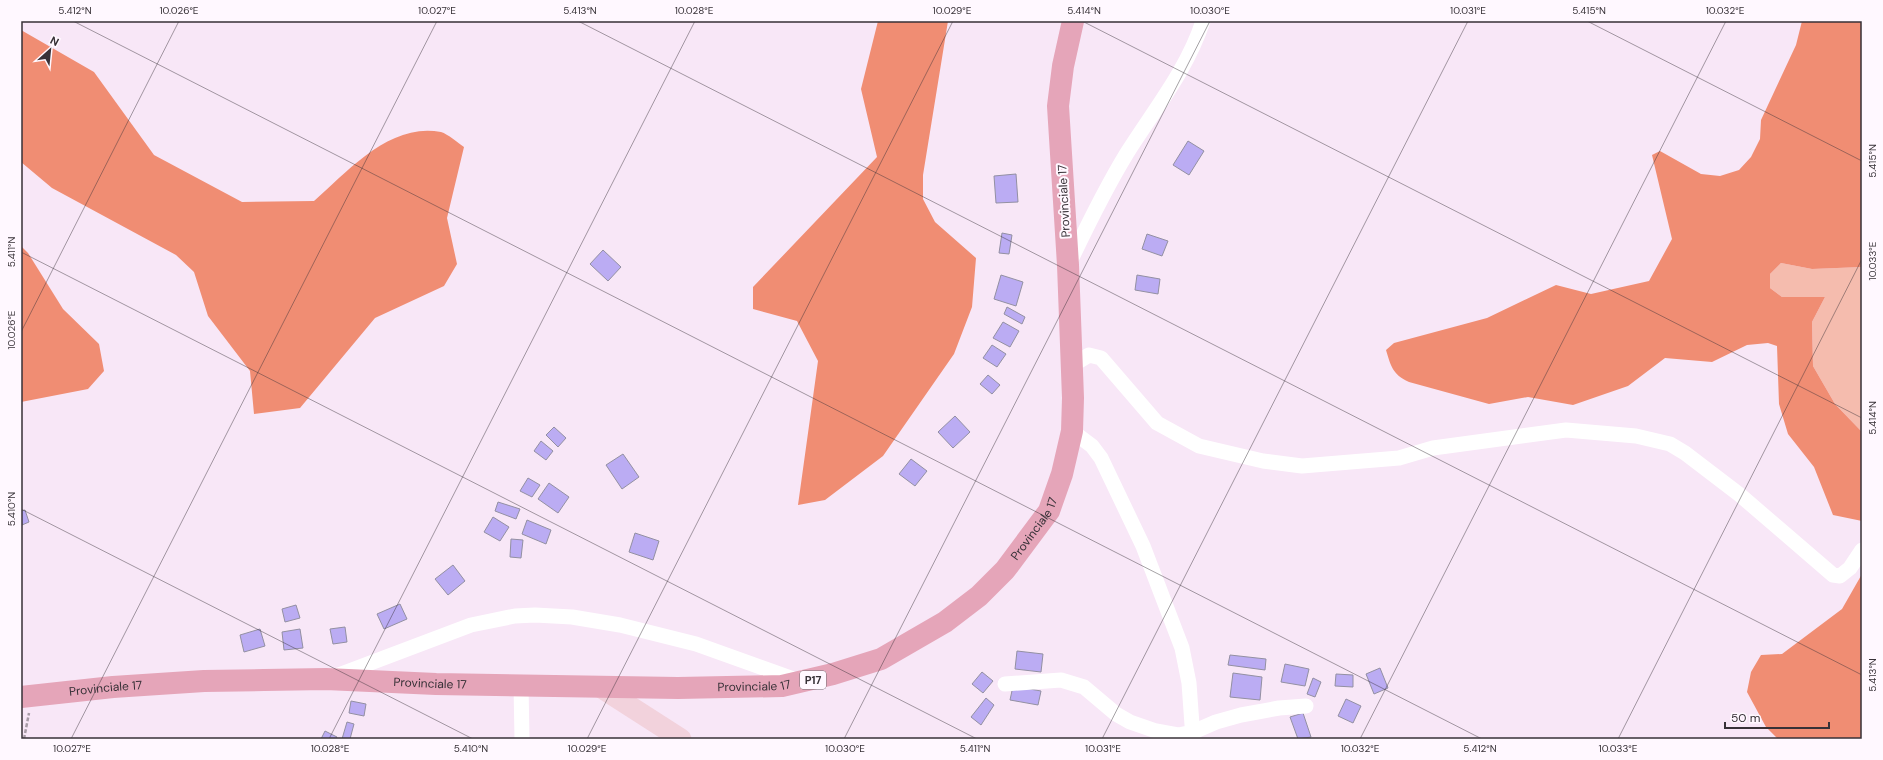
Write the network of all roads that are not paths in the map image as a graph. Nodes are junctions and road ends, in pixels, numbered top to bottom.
1 (1073, 21) edge
2 (1203, 21) edge
3 (1068, 265) junction
4 (1071, 366) junction
5 (1072, 431) junction
6 (1862, 550) edge
7 (326, 680) junction
8 (803, 682) junction
9 (1004, 684) dead end
10 (521, 685) junction
11 (600, 687) junction
12 (26, 697) edge
13 (1306, 706) dead end
14 (1193, 736) edge
15 (522, 739) edge
16 (681, 739) edge

1 - 3 main road, Provinciale 17 / P17
2 - 3 street
3 - 4 main road, Provinciale 17 / P17
4 - 5 main road, Provinciale 17 / P17
4 - 6 street
5 - 8 main road, Provinciale 17 / P17
5 - 14 street
7 - 8 street
7 - 10 main road, Provinciale 17 / P17
7 - 12 main road, Provinciale 17 / P17
8 - 11 main road, Provinciale 17 / P17
9 - 14 street
10 - 11 main road, Provinciale 17 / P17
10 - 15 street
11 - 16 street
13 - 14 street

